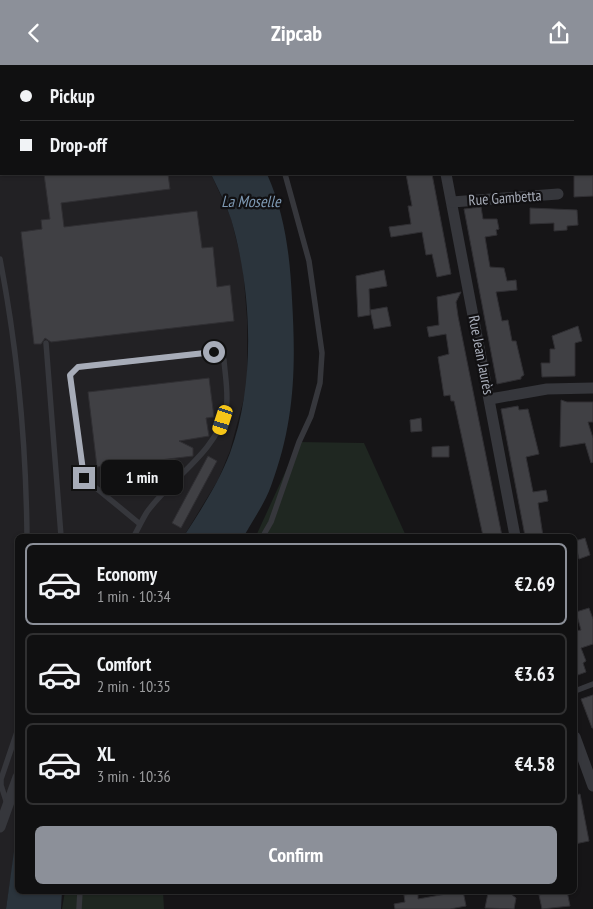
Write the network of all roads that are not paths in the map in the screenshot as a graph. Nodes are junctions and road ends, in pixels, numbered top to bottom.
1 (285, 175) edge
2 (446, 175) edge
3 (558, 194) dead end
4 (452, 202) junction
5 (0, 259) edge
6 (46, 343) dead end
7 (593, 388) edge
8 (490, 399) junction
9 (140, 524) junction
10 (27, 534) edge
11 (61, 534) edge
12 (135, 534) edge
13 (264, 534) edge
14 (515, 534) edge
15 (593, 685) edge
16 (577, 690) edge
17 (15, 738) edge
18 (577, 747) edge
19 (580, 763) edge
20 (15, 784) edge
21 (593, 786) edge
22 (7, 803) junction
23 (0, 827) edge
24 (80, 894) edge
25 (79, 909) edge

1 - 13 lane
2 - 4 street, Rue Jean Jaurès
3 - 4 street, Rue Gambetta
4 - 8 street, Rue Jean Jaurès
5 - 10 lane
6 - 11 lane
7 - 8 street
8 - 14 street, Rue Jean Jaurès
9 - 9 lane
9 - 12 lane
15 - 16 lane
17 - 22 lane
18 - 19 street
19 - 21 street
20 - 22 street
22 - 23 street
24 - 25 lane

